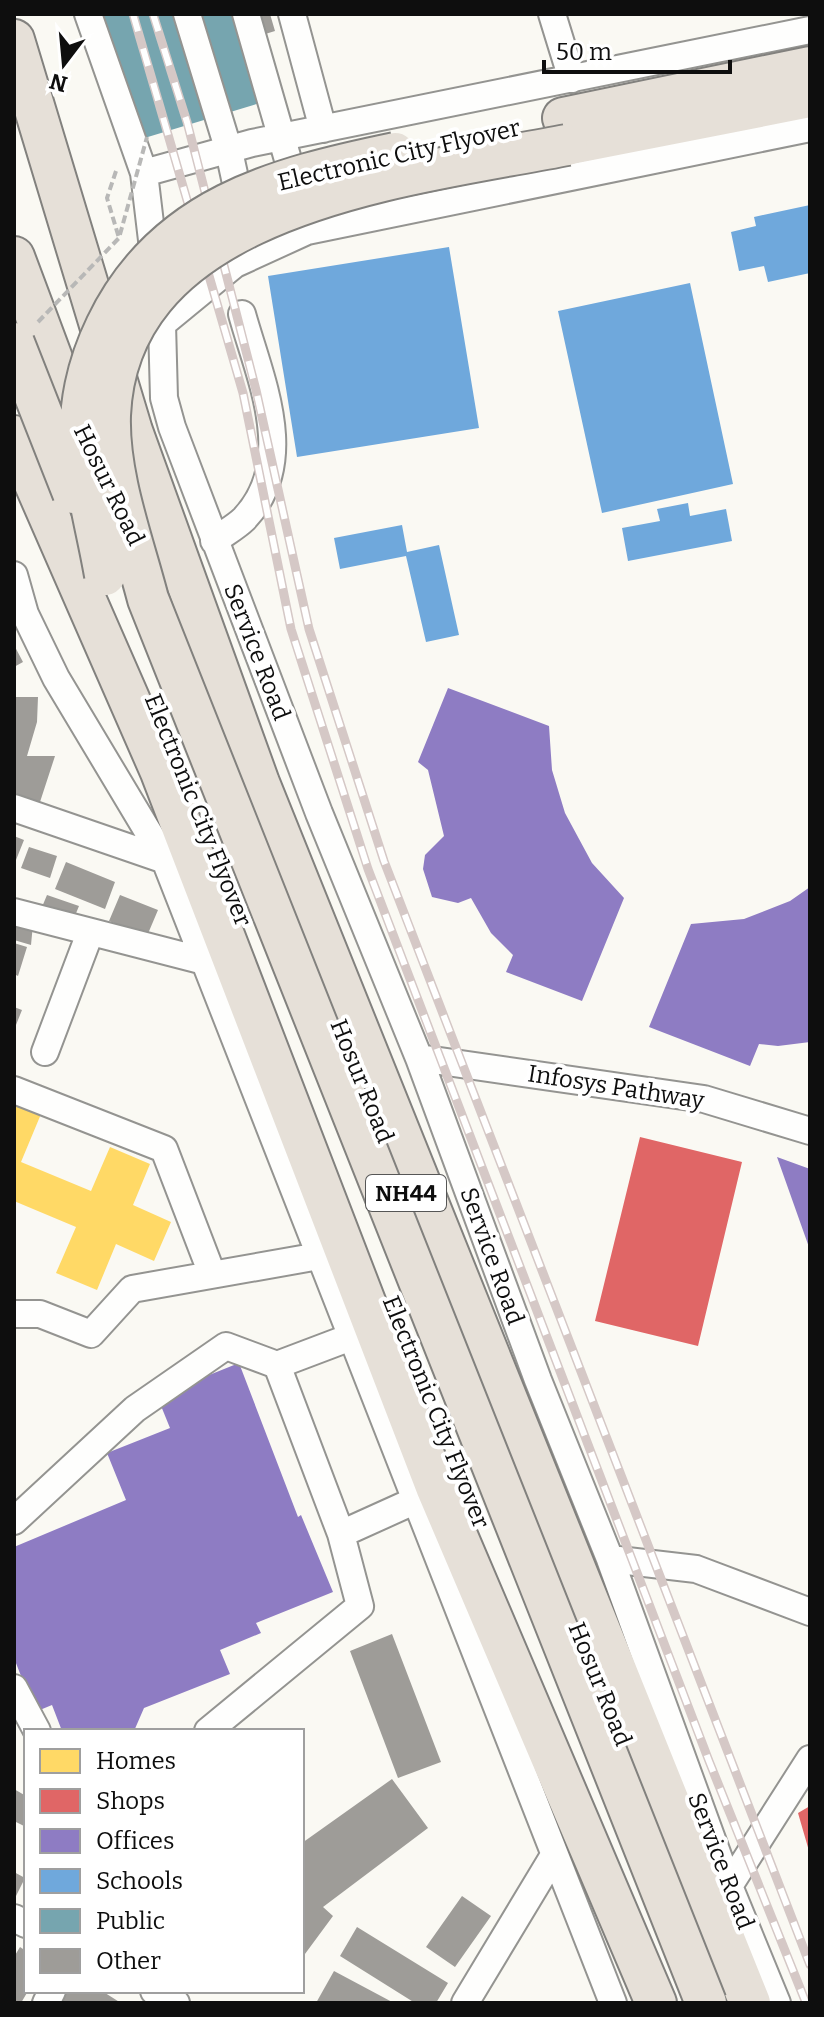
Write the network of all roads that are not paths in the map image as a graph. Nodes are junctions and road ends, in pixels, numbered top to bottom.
1 (88, 14) edge
2 (187, 14) edge
3 (292, 14) edge
4 (552, 14) edge
5 (250, 26) edge
6 (810, 30) edge
7 (14, 40) edge
8 (810, 67) edge
9 (572, 79) junction
10 (810, 97) edge
11 (810, 128) edge
12 (323, 129) junction
13 (565, 132) junction
14 (285, 137) junction
15 (229, 151) junction
16 (144, 173) junction
17 (307, 231) junction
18 (251, 255) junction
19 (14, 257) edge
20 (242, 314) dead end
21 (162, 324) junction
22 (24, 334) edge
23 (14, 436) edge
24 (214, 541) junction
25 (14, 575) edge
26 (105, 575) junction
27 (14, 808) edge
28 (165, 860) junction
29 (14, 912) edge
30 (90, 933) junction
31 (204, 961) junction
32 (45, 1052) dead end
33 (419, 1058) junction
34 (14, 1090) edge
35 (810, 1131) edge
36 (319, 1256) junction
37 (212, 1274) junction
38 (14, 1314) edge
39 (351, 1337) junction
40 (277, 1365) junction
41 (414, 1501) junction
42 (14, 1521) edge
43 (341, 1534) junction
44 (610, 1559) junction
45 (810, 1612) edge
46 (14, 1688) edge
47 (36, 1729) edge
48 (210, 1729) edge
49 (810, 1759) edge
50 (553, 1857) junction
51 (729, 1886) junction
52 (158, 1993) edge
53 (738, 1994) edge
54 (176, 2003) edge
55 (465, 2003) edge
56 (613, 2003) edge
57 (656, 2003) edge
58 (673, 2003) edge
59 (706, 2003) edge
60 (777, 2003) edge

1 - 16 street, Service Road
2 - 15 street
3 - 12 street
4 - 9 street
5 - 14 street
6 - 9 street
7 - 53 highway
8 - 13 highway, Electronic City Flyover
9 - 12 street
10 - 13 highway, Electronic City Flyover
11 - 17 street
12 - 14 street
13 - 26 highway, Electronic City Flyover, bridge
13 - 59 highway, Electronic City Flyover, bridge
14 - 15 street
14 - 17 street
15 - 16 street
15 - 18 street
16 - 21 street, Service Road
17 - 18 street
18 - 21 street
19 - 53 highway, Hosur Road / NH44
20 - 24 street
21 - 24 street, Service Road
22 - 26 highway, bridge
23 - 57 highway, NH44
24 - 33 street, Service Road
25 - 28 street
26 - 58 highway, Electronic City Flyover
27 - 28 street
28 - 31 street
29 - 30 street
30 - 31 street
30 - 32 street
31 - 36 street
33 - 35 street, Infosys Pathway
33 - 44 street, Service Road
34 - 37 street
36 - 37 street
36 - 39 street
37 - 38 street
39 - 40 street
39 - 41 street
40 - 42 street
40 - 43 street
41 - 43 street
41 - 50 street
43 - 48 street
44 - 45 street
44 - 51 street, Service Road
46 - 47 street
49 - 51 street
50 - 55 street
50 - 56 street
51 - 60 street, Service Road
52 - 54 street

